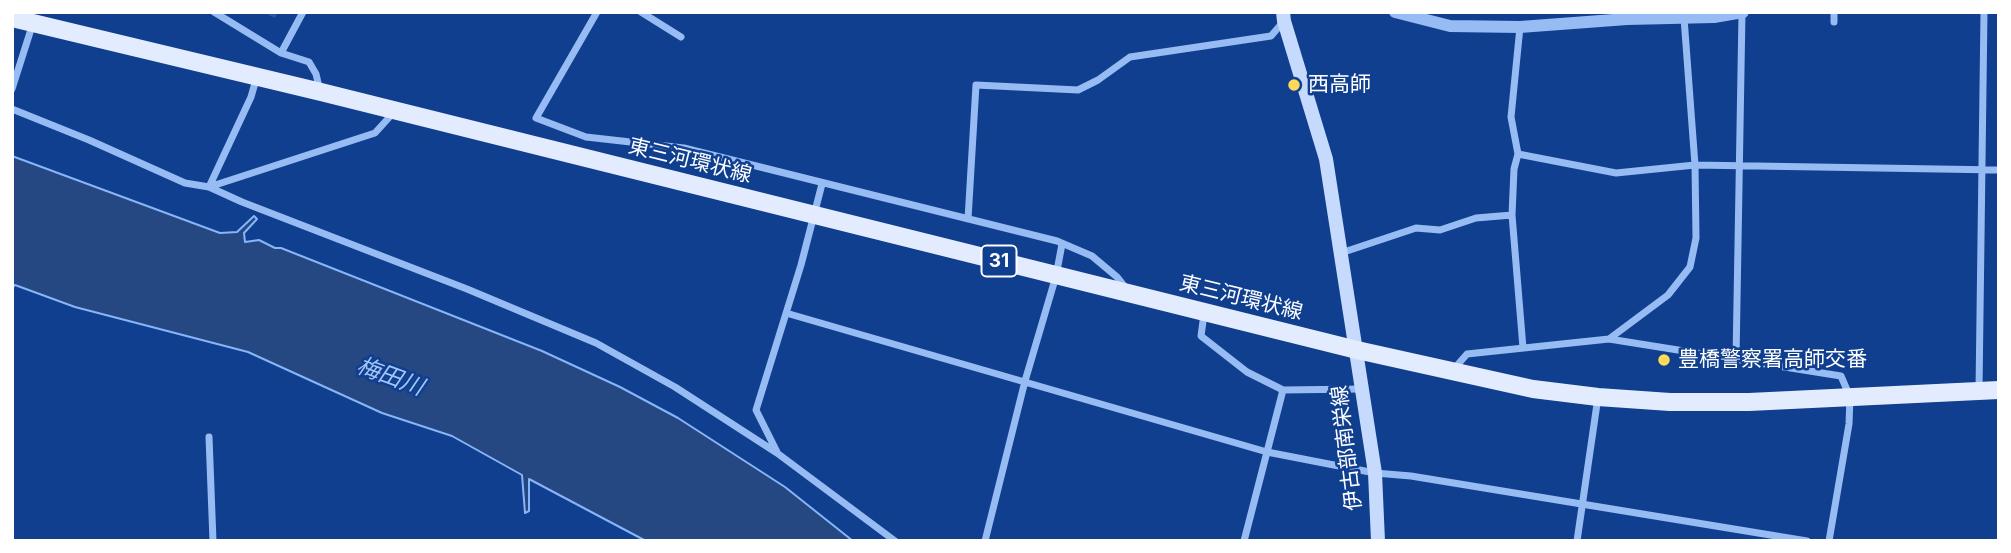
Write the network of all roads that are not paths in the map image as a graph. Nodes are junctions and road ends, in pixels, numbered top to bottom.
1 (214, 12) edge
2 (303, 12) edge
3 (597, 12) edge
4 (641, 12) edge
5 (1395, 12) edge
6 (1743, 12) edge
7 (1835, 12) edge
8 (1984, 12) edge
9 (1284, 17) edge
10 (12, 18) edge
11 (1684, 18) junction
12 (1834, 22) dead end
13 (33, 23) junction
14 (1520, 27) junction
15 (681, 37) dead end
16 (281, 52) junction
17 (257, 76) junction
18 (12, 89) edge
19 (321, 92) junction
20 (12, 109) edge
21 (395, 111) junction
22 (1518, 154) junction
23 (1695, 165) junction
24 (1740, 166) junction
25 (1983, 170) junction
26 (1999, 170) edge
27 (822, 184) junction
28 (209, 187) junction
29 (813, 214) junction
30 (1512, 215) junction
31 (968, 219) junction
32 (1062, 244) junction
33 (1341, 254) junction
34 (1056, 276) junction
35 (1130, 293) junction
36 (1205, 312) junction
37 (786, 313) junction
38 (1609, 339) junction
39 (1523, 348) junction
40 (1357, 351) junction
41 (1736, 359) junction
42 (1453, 371) junction
43 (1025, 381) junction
44 (1361, 389) junction
45 (1283, 390) junction
46 (1999, 390) edge
47 (1979, 391) junction
48 (1598, 397) junction
49 (1850, 397) junction
50 (209, 437) dead end
51 (1267, 452) junction
52 (777, 453) junction
53 (1375, 474) junction
54 (1583, 505) junction
55 (213, 541) edge
56 (895, 541) edge
57 (985, 541) edge
58 (1244, 541) edge
59 (1378, 541) edge
60 (1577, 541) edge
61 (1807, 541) edge
62 (1829, 541) edge

1 - 16 street
2 - 16 street
3 - 27 street
4 - 15 street
5 - 14 street
6 - 11 street
6 - 24 street
7 - 12 street
8 - 25 street
9 - 31 street
9 - 33 main road
10 - 13 main road, 東三河環状線 / 31
11 - 14 street
11 - 23 street
13 - 17 main road, 東三河環状線 / 31
13 - 18 street
14 - 22 street
16 - 19 street
17 - 19 main road, 東三河環状線 / 31
17 - 28 street
19 - 21 main road, 東三河環状線 / 31
20 - 28 street
21 - 28 street
21 - 29 main road, 東三河環状線 / 31
22 - 23 street
22 - 30 street
23 - 24 street
23 - 38 street
24 - 25 street
24 - 41 street
25 - 26 street
25 - 47 street
27 - 29 street
27 - 31 street
28 - 52 street
29 - 34 main road, 東三河環状線 / 31
29 - 37 street
30 - 33 street
30 - 39 street
31 - 32 street
32 - 34 street
32 - 35 street
33 - 40 main road
34 - 35 main road, 東三河環状線 / 31
34 - 43 street
35 - 36 main road, 東三河環状線 / 31
36 - 40 main road, 東三河環状線 / 31
36 - 45 street
37 - 43 street
37 - 52 street
38 - 39 street
38 - 41 street
39 - 42 street
40 - 42 main road, 東三河環状線 / 31
40 - 44 main road, 伊古部南栄線
41 - 49 street
42 - 48 main road, 東三河環状線 / 31
43 - 51 street
43 - 57 street
44 - 45 street
44 - 53 main road, 伊古部南栄線
45 - 51 street
46 - 47 main road, 東三河環状線 / 31
47 - 49 main road, 東三河環状線 / 31
48 - 49 main road, 東三河環状線 / 31
48 - 54 street
49 - 62 street
50 - 55 street
51 - 53 street
51 - 58 street
52 - 56 street
53 - 54 street
53 - 59 main road, 伊古部南栄線
54 - 60 street
54 - 61 street

